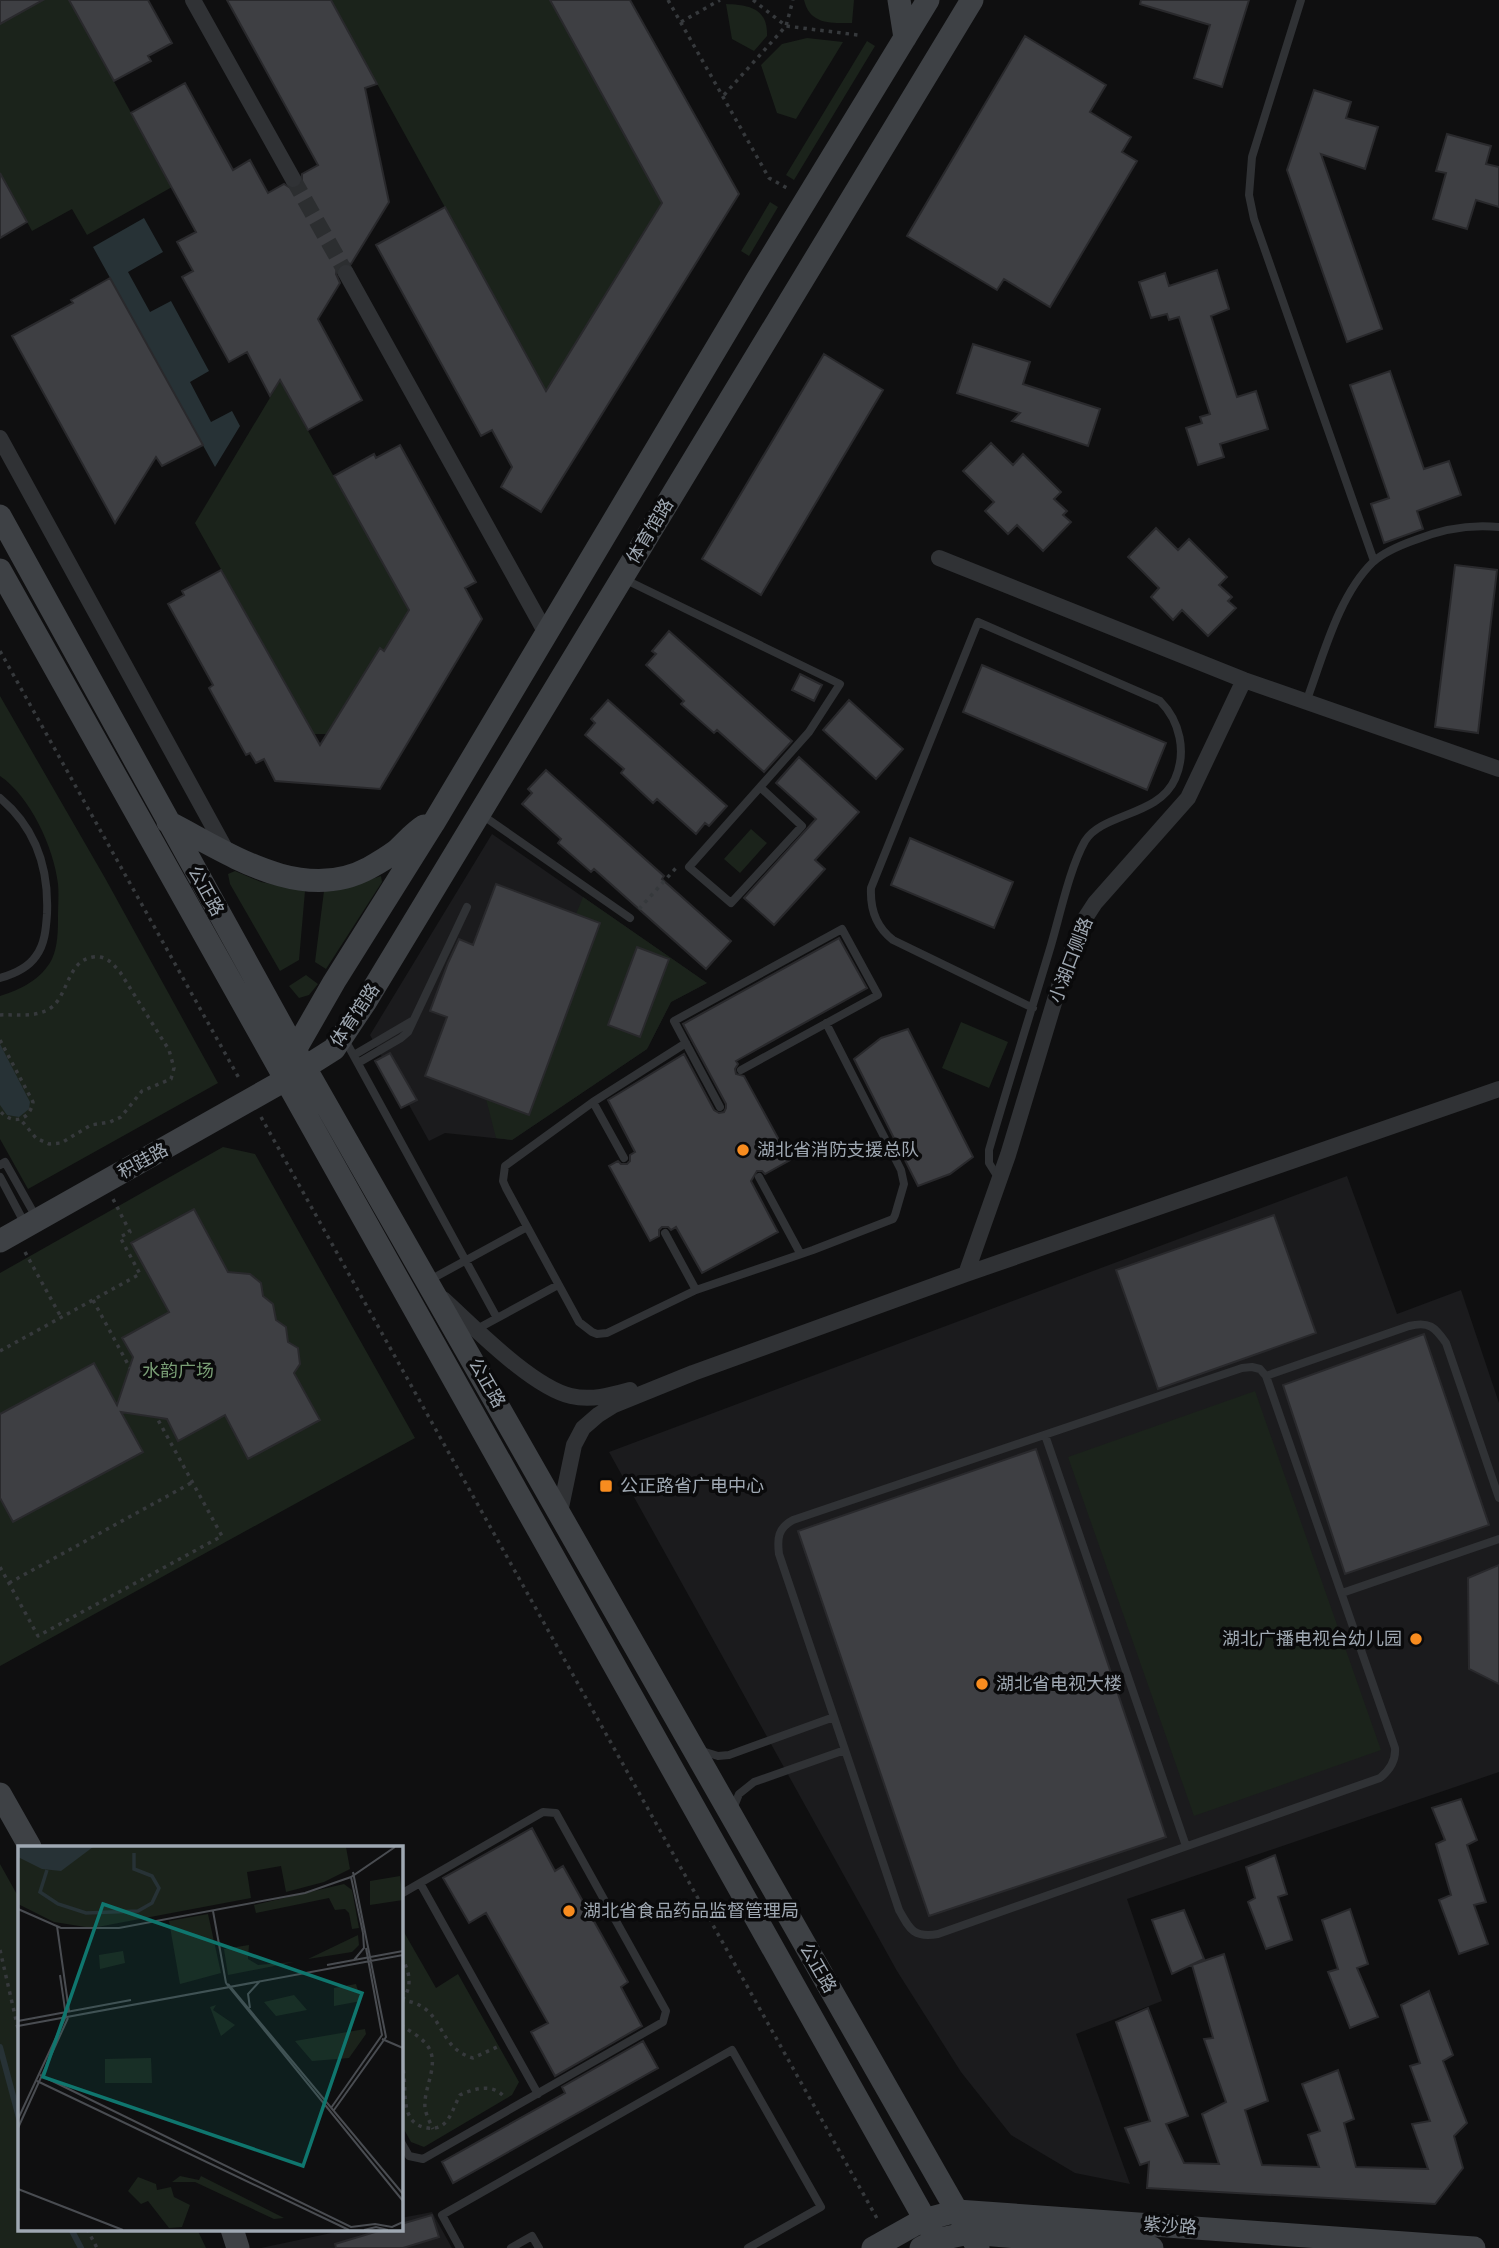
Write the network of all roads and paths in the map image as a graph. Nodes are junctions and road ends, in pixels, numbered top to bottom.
1 (193, 0) edge
2 (668, 0) edge
3 (720, 0) edge
4 (753, 0) edge
5 (793, 0) edge
6 (899, 0) edge
7 (928, 0) edge
8 (972, 0) edge
9 (1301, 0) edge
10 (681, 22) junction
11 (786, 26) junction
12 (858, 35) dead end
13 (905, 38) junction
14 (723, 96) junction
15 (293, 179) tunnel mouth
16 (789, 188) dead end
17 (346, 273) tunnel mouth
18 (0, 438) edge
19 (0, 516) edge
20 (1499, 527) edge
21 (939, 558) dead end
22 (1374, 561) junction
23 (0, 570) edge
24 (621, 578) junction
25 (547, 635) junction
26 (0, 651) edge
27 (1244, 680) junction
28 (1306, 702) junction
29 (1499, 769) edge
30 (760, 787) junction
31 (0, 798) edge
32 (479, 813) junction
33 (436, 819) junction
34 (168, 822) junction
35 (227, 852) junction
36 (689, 867) junction
37 (467, 907) dead end
38 (630, 918) joint
39 (0, 978) edge
40 (1032, 1008) junction
41 (0, 1015) edge
42 (826, 1023) junction
43 (0, 1040) edge
44 (686, 1043) junction
45 (351, 1051) junction
46 (300, 1059) junction
47 (741, 1070) dead end
48 (285, 1080) junction
49 (1499, 1089) edge
50 (251, 1100) junction
51 (593, 1102) junction
52 (720, 1107) dead end
53 (0, 1111) edge
54 (21, 1120) junction
55 (624, 1158) dead end
56 (0, 1165) edge
57 (0, 1177) edge
58 (759, 1177) dead end
59 (999, 1179) junction
60 (103, 1183) junction
61 (527, 1227) junction
62 (20, 1230) edge
63 (665, 1233) dead end
64 (800, 1254) junction
65 (466, 1261) junction
66 (966, 1274) junction
67 (558, 1285) junction
68 (431, 1286) junction
69 (696, 1290) junction
70 (93, 1300) junction
71 (61, 1317) junction
72 (498, 1318) junction
73 (477, 1329) junction
74 (0, 1351) edge
75 (130, 1368) dead end
76 (694, 1373) junction
77 (1266, 1376) junction
78 (157, 1418) dead end
79 (1045, 1435) junction
80 (192, 1482) junction
81 (1499, 1498) edge
82 (560, 1512) junction
83 (1499, 1539) edge
84 (0, 1567) edge
85 (9, 1583) junction
86 (1342, 1593) junction
87 (834, 1717) junction
88 (692, 1746) junction
89 (845, 1750) junction
90 (0, 1794) edge
91 (732, 1816) junction
92 (29, 1846) edge
93 (1186, 1846) junction
94 (420, 1883) junction
95 (402, 1893) edge
96 (0, 1951) edge
97 (402, 1959) edge
98 (402, 2000) edge
99 (402, 2001) edge
100 (402, 2026) edge
101 (18, 2029) edge
102 (508, 2041) junction
103 (402, 2065) edge
104 (538, 2094) junction
105 (513, 2108) junction
106 (433, 2129) junction
107 (402, 2144) edge
108 (957, 2211) junction
109 (923, 2220) junction
110 (88, 2230) edge
111 (232, 2230) edge
112 (974, 2241) edge
113 (881, 2244) edge
114 (933, 2245) edge
115 (97, 2248) edge
116 (238, 2248) edge
117 (460, 2248) edge
118 (511, 2248) edge
119 (539, 2248) edge
120 (748, 2248) edge
121 (1152, 2248) edge
122 (1474, 2248) edge

1 - 15 street
2 - 10 path
3 - 10 path
4 - 11 path
5 - 11 path
6 - 13 main road
7 - 13 main road, 体育馆路
8 - 24 main road, 体育馆路
9 - 22 lane
10 - 14 path
11 - 12 path
11 - 14 path
13 - 25 main road, 体育馆路
14 - 16 path
17 - 25 street
18 - 35 street
19 - 34 main road, 公正路
20 - 22 lane
21 - 27 street
22 - 28 lane
23 - 48 main road, 公正路
24 - 30 lane
24 - 32 main road, 体育馆路
25 - 33 main road, 体育馆路
26 - 50 path
27 - 28 street
27 - 59 street, 小湖口侧路
28 - 29 street
30 - 36 lane
30 - 36 lane
31 - 39 lane
32 - 38 lane
32 - 45 main road, 体育馆路
33 - 35 main road
33 - 46 main road, 体育馆路
34 - 35 main road
34 - 46 main road, 公正路
36 - 38 path
37 - 45 lane
40 - 40 lane
40 - 59 lane
41 - 54 path
42 - 44 lane
42 - 47 lane
42 - 64 lane
43 - 54 path
44 - 51 lane
44 - 52 lane
45 - 46 main road, 体育馆路
45 - 65 lane
46 - 48 main road, 体育馆路
46 - 68 main road, 公正路
48 - 50 main road, 积跬路
48 - 109 main road, 公正路
49 - 66 street
50 - 60 main road, 积跬路
50 - 113 path
51 - 55 lane
51 - 61 lane
53 - 54 path
56 - 62 lane
57 - 62 lane
58 - 64 lane
59 - 66 street, 小湖口侧路
60 - 62 main road, 积跬路
60 - 70 path
61 - 65 lane
61 - 67 lane
62 - 71 path
63 - 69 lane
64 - 69 lane
65 - 68 lane
65 - 72 lane
66 - 76 street
67 - 69 lane
67 - 72 lane
68 - 73 street
68 - 82 main road, 公正路
70 - 71 path
70 - 75 path
71 - 74 path
72 - 73 lane
73 - 76 street
76 - 82 street
77 - 79 lane
77 - 81 lane
77 - 86 lane
78 - 80 path
79 - 87 lane
79 - 93 lane
80 - 85 path
80 - 85 path
82 - 88 main road, 公正路
83 - 86 lane
84 - 85 path
86 - 93 lane
87 - 88 lane
87 - 89 lane
88 - 91 main road, 公正路
89 - 91 lane
89 - 93 lane
90 - 92 main road
91 - 108 main road, 公正路
94 - 95 lane
94 - 102 lane
94 - 104 lane
96 - 101 path
97 - 98 path
99 - 102 path
100 - 106 path
102 - 104 lane
103 - 106 path
104 - 105 lane
105 - 106 path
105 - 107 lane
108 - 109 main road, 紫沙路
108 - 112 main road, 公正路
108 - 122 main road, 紫沙路
109 - 113 main road, 紫沙路
109 - 114 main road, 公正路
110 - 115 path
111 - 116 main road
112 - 114 main road, 紫沙路
112 - 121 main road, 紫沙路
117 - 120 lane
118 - 119 lane

